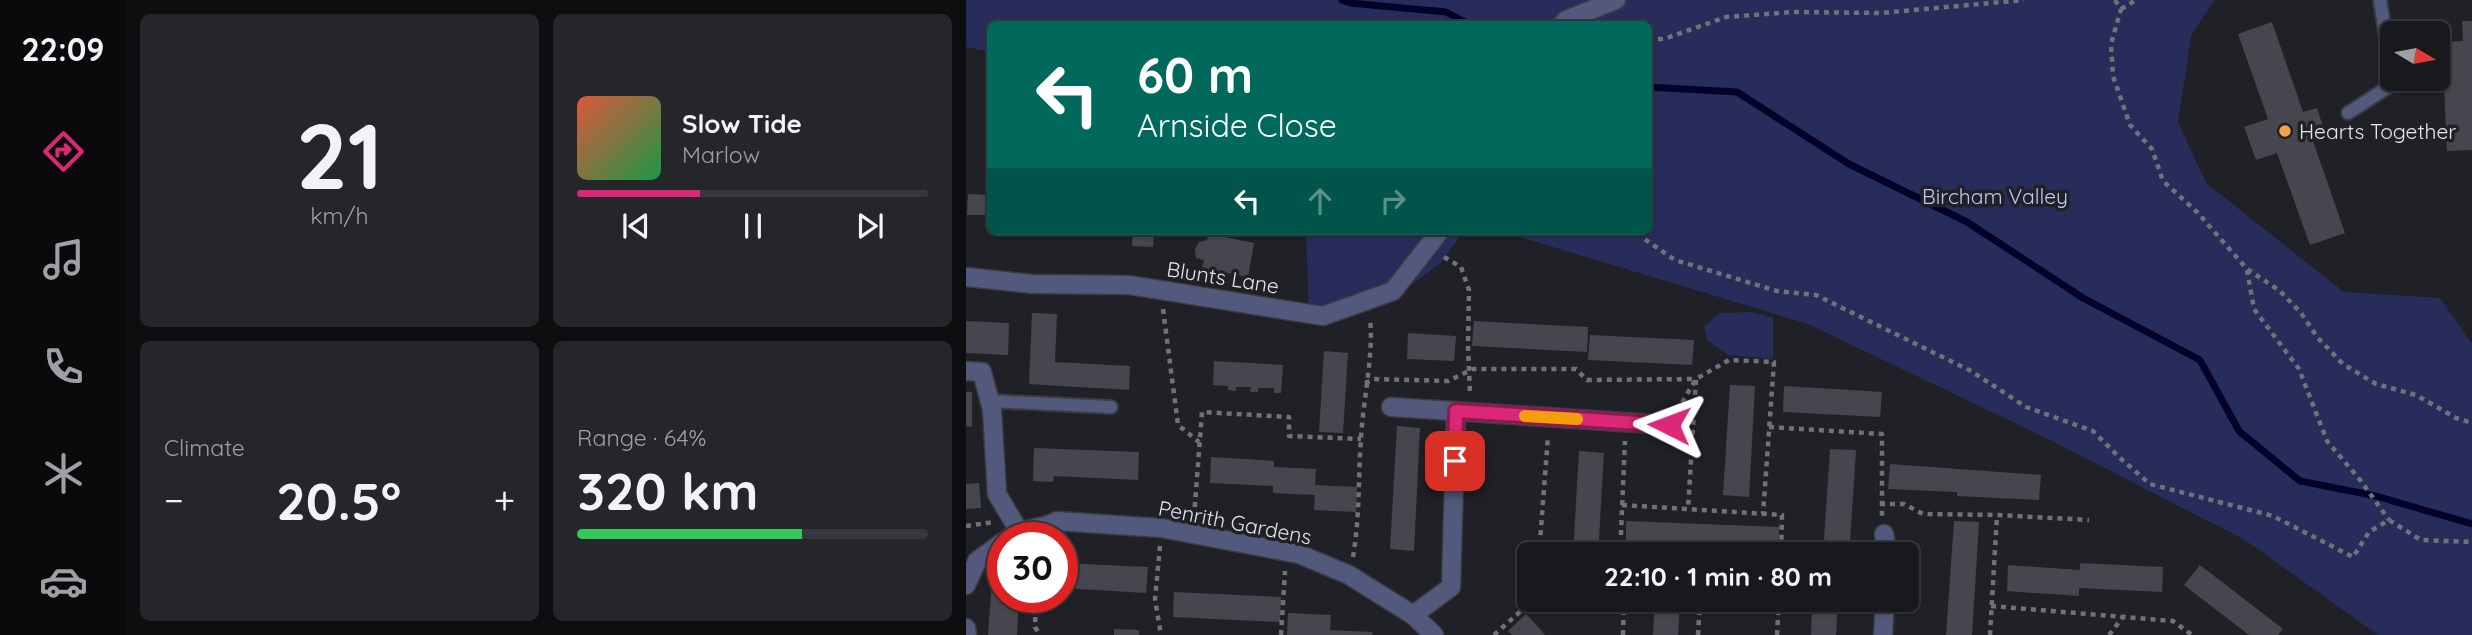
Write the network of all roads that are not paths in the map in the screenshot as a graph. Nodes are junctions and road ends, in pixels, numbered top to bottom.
1 (1616, 0) edge
2 (2380, 0) edge
3 (1597, 3) edge
4 (1565, 21) edge
5 (2383, 21) edge
6 (2382, 91) edge
7 (2348, 113) dead end
8 (1437, 235) edge
9 (966, 277) edge
10 (966, 371) edge
11 (990, 401) junction
12 (1111, 407) dead end
13 (1391, 407) dead end
14 (1456, 411) junction
15 (1669, 425) road end
16 (1009, 522) edge
17 (1078, 522) edge
18 (1884, 534) road end
19 (1886, 542) edge
20 (987, 554) edge
21 (966, 584) edge
22 (1884, 612) edge
23 (1413, 615) junction
24 (966, 628) edge
25 (967, 635) edge
26 (1434, 635) edge
27 (1883, 635) edge

1 - 3 street
2 - 5 lane
3 - 4 street
6 - 7 lane
8 - 9 street, Blunts Lane
10 - 11 street
11 - 12 lane
11 - 16 street
13 - 14 street
14 - 15 street
14 - 23 street
17 - 23 street, Penrith Gardens
18 - 19 street
20 - 21 street
22 - 27 street
23 - 26 street, Penrith Gardens
24 - 25 street

